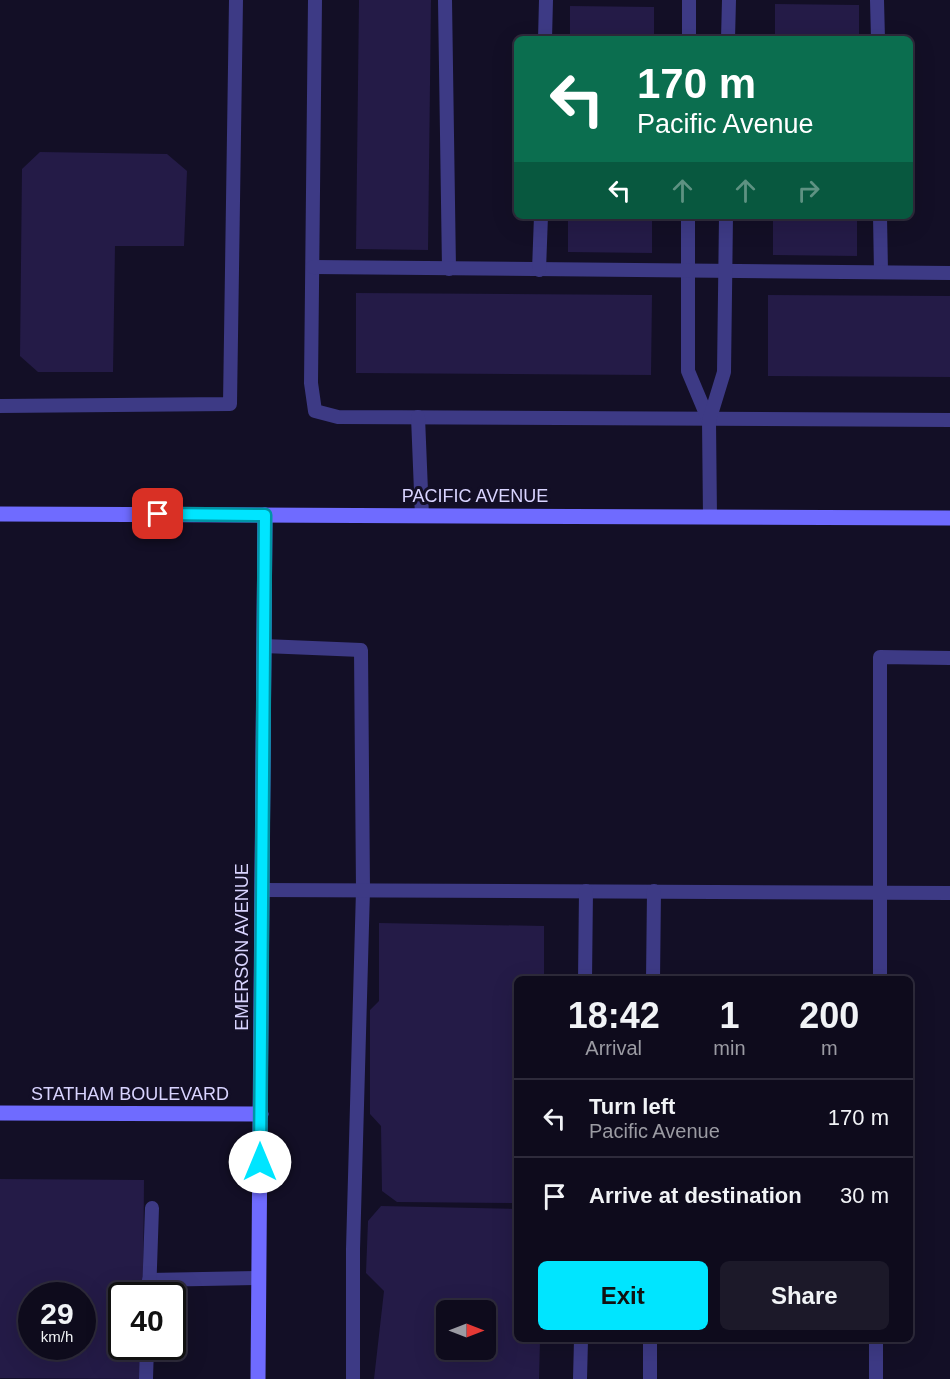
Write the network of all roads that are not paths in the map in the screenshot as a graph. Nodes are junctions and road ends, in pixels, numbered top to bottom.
1 (236, 0) edge
2 (315, 0) edge
3 (445, 0) edge
4 (546, 0) edge
5 (689, 0) edge
6 (729, 0) edge
7 (878, 0) edge
8 (545, 36) edge
9 (689, 36) edge
10 (728, 36) edge
11 (878, 36) edge
12 (541, 219) edge
13 (688, 219) edge
14 (726, 219) edge
15 (880, 219) edge
16 (313, 267) junction
17 (449, 269) junction
18 (539, 270) junction
19 (725, 271) junction
20 (688, 272) junction
21 (880, 272) junction
22 (950, 273) edge
23 (0, 406) edge
24 (418, 417) junction
25 (950, 420) edge
26 (709, 421) junction
27 (0, 514) edge
28 (265, 515) junction
29 (422, 516) junction
30 (710, 517) junction
31 (950, 518) edge
32 (264, 646) junction
33 (950, 658) edge
34 (262, 890) junction
35 (363, 890) junction
36 (586, 891) junction
37 (654, 891) junction
38 (881, 892) junction
39 (950, 893) edge
40 (585, 976) edge
41 (653, 976) edge
42 (880, 976) edge
43 (0, 1113) edge
44 (261, 1114) junction
45 (152, 1208) dead end
46 (259, 1278) junction
47 (149, 1280) joint
48 (581, 1342) edge
49 (650, 1342) edge
50 (876, 1342) edge
51 (147, 1360) edge
52 (146, 1379) edge
53 (258, 1379) edge
54 (353, 1379) edge
55 (580, 1379) edge
56 (650, 1379) edge
57 (876, 1379) edge

1 - 23 lane
2 - 16 lane
3 - 17 lane
4 - 8 lane
5 - 9 lane
6 - 10 lane
7 - 11 lane
12 - 18 lane
13 - 20 lane
14 - 19 lane
15 - 21 lane
16 - 17 lane
16 - 24 lane
17 - 18 lane
18 - 20 lane
19 - 20 lane
19 - 21 lane
19 - 26 lane
20 - 26 lane
21 - 22 lane
24 - 26 lane
24 - 29 lane
25 - 26 lane
26 - 30 lane
27 - 28 street, PACIFIC AVENUE
28 - 29 street, PACIFIC AVENUE
28 - 32 street, EMERSON AVENUE
29 - 30 street, PACIFIC AVENUE
30 - 31 street, PACIFIC AVENUE
32 - 34 street, EMERSON AVENUE
32 - 35 lane
33 - 38 lane
34 - 35 lane
34 - 44 street, EMERSON AVENUE
35 - 36 lane
35 - 54 lane
36 - 37 lane
36 - 40 lane
37 - 38 lane
37 - 41 lane
38 - 39 lane
38 - 42 lane
43 - 44 street, STATHAM BOULEVARD
44 - 46 street, EMERSON AVENUE
45 - 47 lane
46 - 47 lane
46 - 53 street, EMERSON AVENUE
48 - 55 lane
49 - 56 lane
50 - 57 lane
51 - 52 lane

